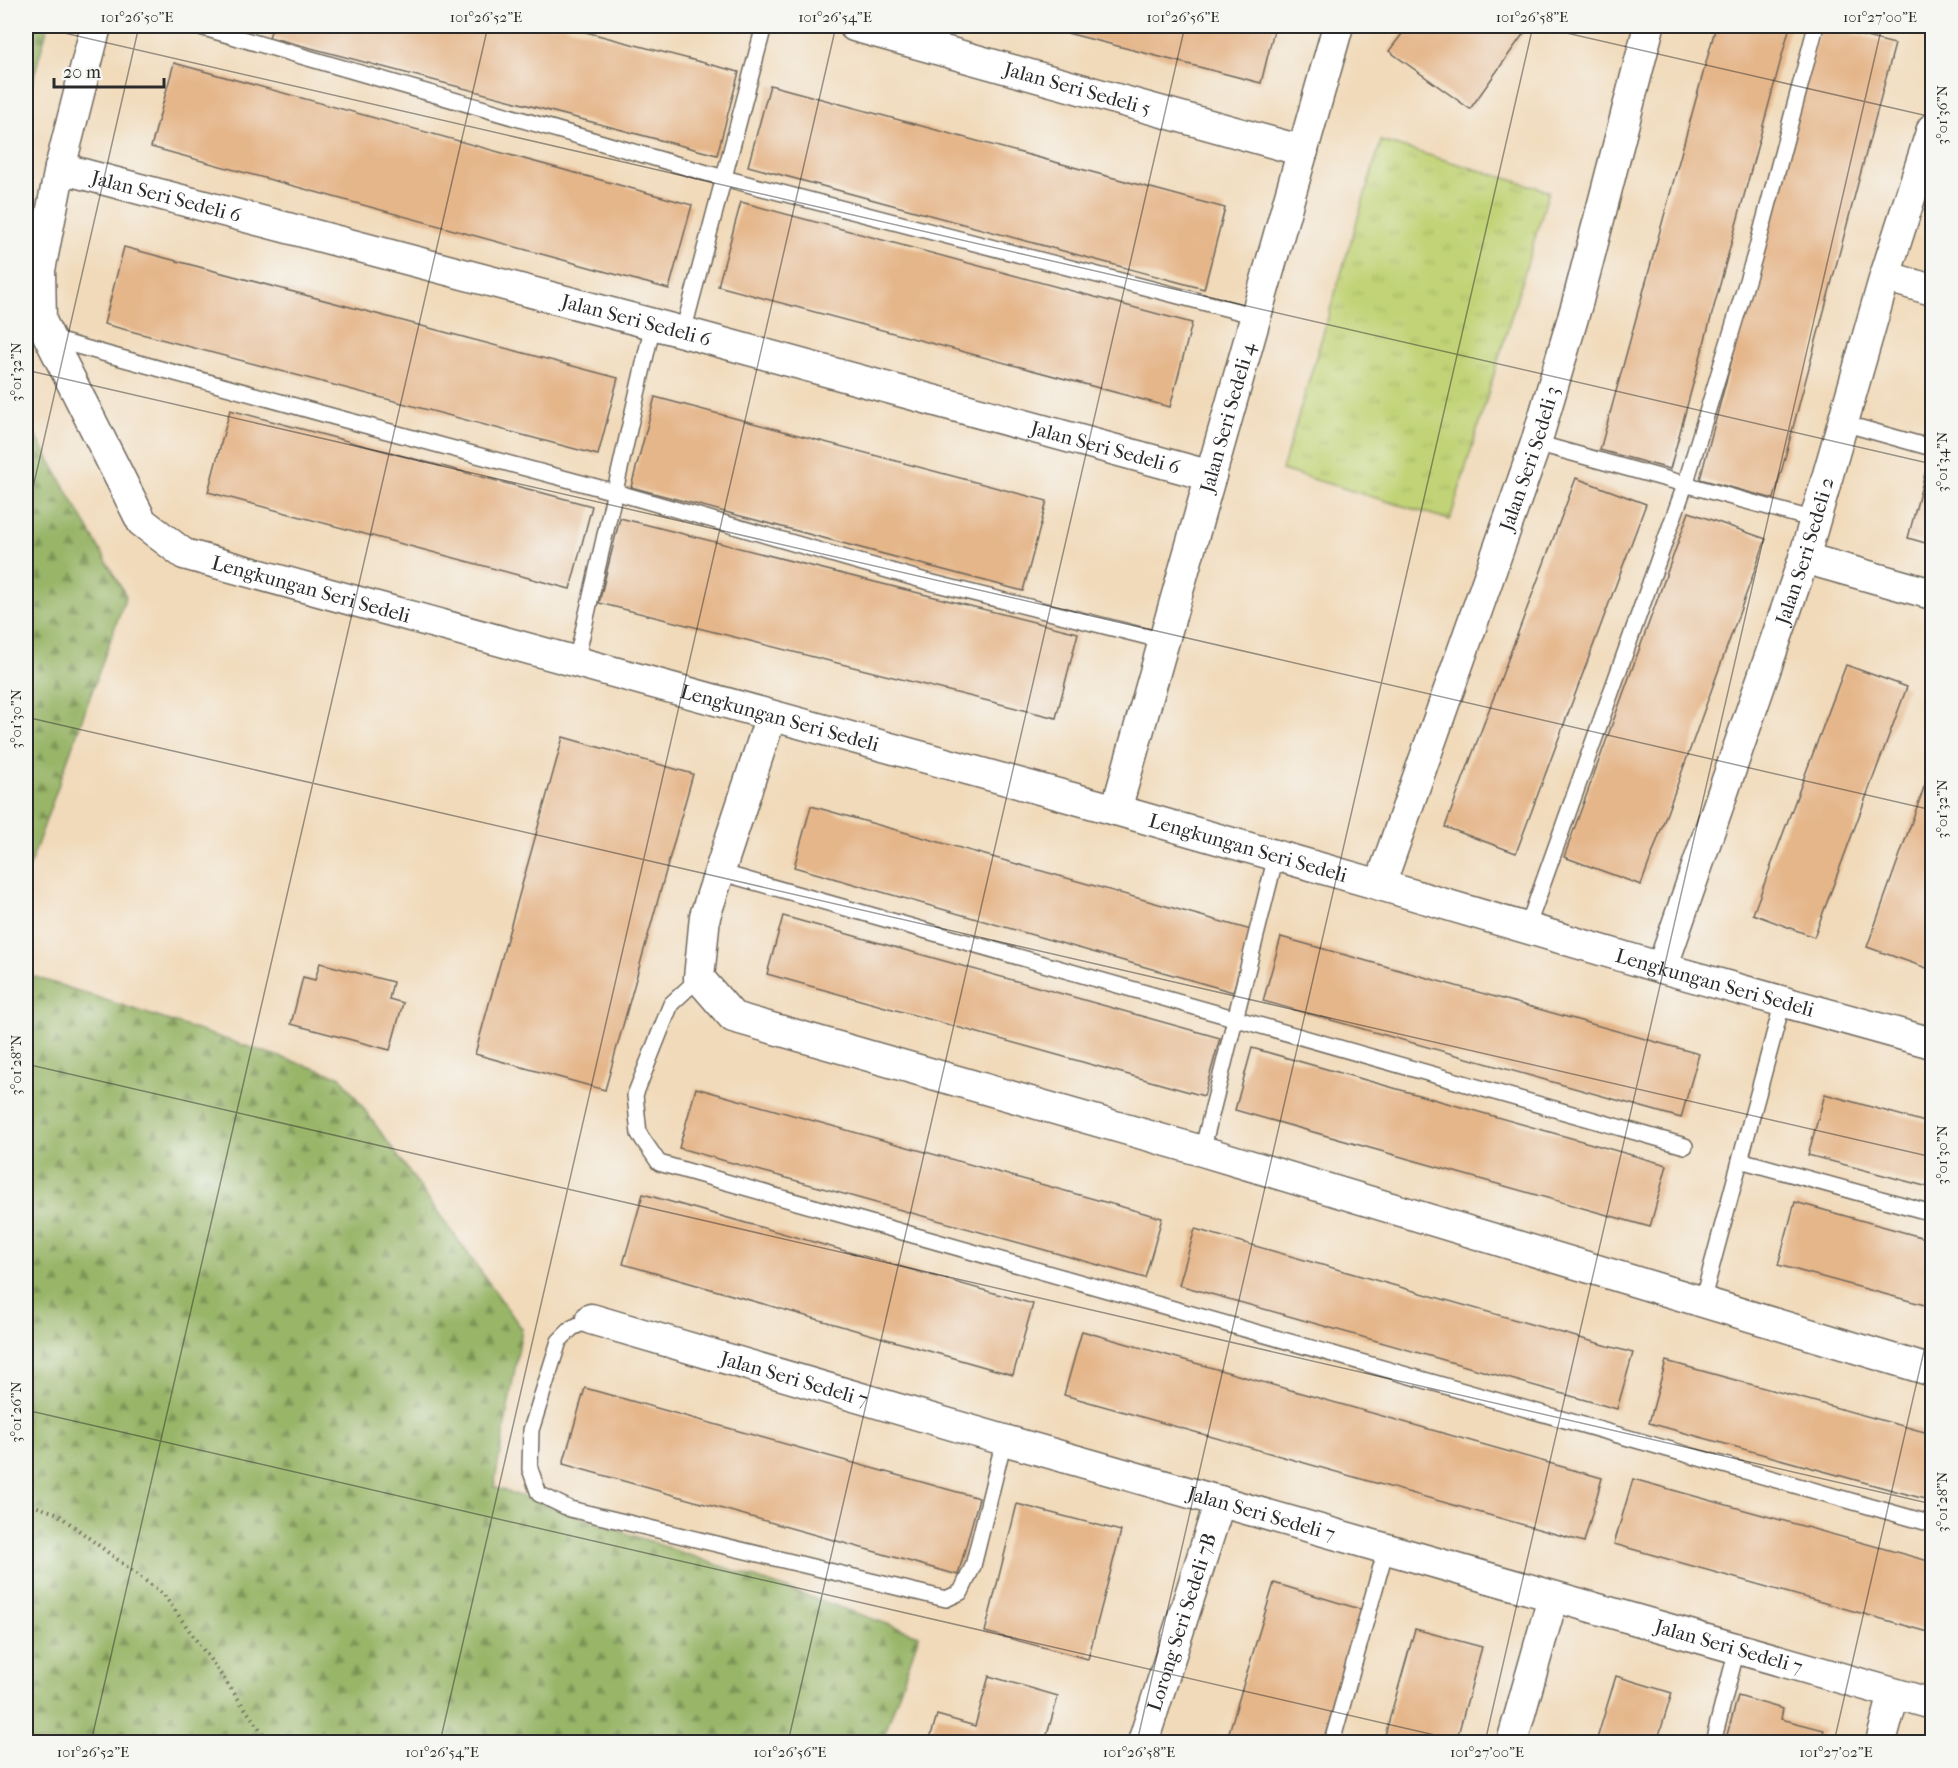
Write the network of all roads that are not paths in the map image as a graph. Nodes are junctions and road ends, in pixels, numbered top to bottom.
1 (96, 26) edge
2 (197, 26) edge
3 (764, 26) edge
4 (854, 26) edge
5 (1338, 26) edge
6 (1649, 26) edge
7 (1816, 26) edge
8 (1932, 134) edge
9 (1303, 151) junction
10 (60, 168) junction
11 (724, 178) junction
12 (1885, 276) junction
13 (1932, 290) edge
14 (1256, 316) junction
15 (653, 324) junction
16 (682, 332) junction
17 (49, 338) junction
18 (1843, 423) junction
19 (1536, 443) junction
20 (1932, 448) edge
21 (1211, 476) junction
22 (1685, 485) junction
23 (615, 492) junction
24 (1815, 520) junction
25 (1804, 558) junction
26 (1932, 594) edge
27 (1164, 641) junction
28 (576, 662) junction
29 (771, 716) junction
30 (1116, 810) junction
31 (1275, 856) junction
32 (719, 872) junction
33 (1380, 885) junction
34 (1527, 928) junction
35 (1662, 968) junction
36 (699, 978) junction
37 (1783, 1001) junction
38 (1236, 1018) junction
39 (1932, 1043) edge
40 (1685, 1146) dead end
41 (1202, 1151) junction
42 (1740, 1160) junction
43 (1932, 1213) edge
44 (1702, 1302) junction
45 (591, 1319) joint
46 (1932, 1371) edge
47 (1004, 1440) junction
48 (1220, 1501) junction
49 (1932, 1524) edge
50 (1386, 1549) junction
51 (1553, 1597) junction
52 (1737, 1649) junction
53 (1894, 1694) junction
54 (1932, 1704) edge
55 (1143, 1743) edge
56 (1332, 1743) edge
57 (1512, 1743) edge
58 (1713, 1743) edge
59 (1881, 1743) edge

1 - 10 street, Lengkungan Seri Sedeli
2 - 11 lane
3 - 11 lane
4 - 9 street, Jalan Seri Sedeli 5
5 - 9 street, Jalan Seri Sedeli 4
6 - 19 street, Jalan Seri Sedeli 3
7 - 22 lane
8 - 12 street, Jalan Seri Sedeli 2
9 - 14 street, Jalan Seri Sedeli 4
10 - 15 street, Jalan Seri Sedeli 6
10 - 17 street, Lengkungan Seri Sedeli
11 - 14 lane
11 - 16 lane
12 - 13 street
12 - 18 street, Jalan Seri Sedeli 2
14 - 21 street, Jalan Seri Sedeli 4
15 - 16 street, Jalan Seri Sedeli 6
15 - 23 lane
16 - 21 street, Jalan Seri Sedeli 6
17 - 23 lane
17 - 28 street, Lengkungan Seri Sedeli
18 - 20 lane
18 - 24 street, Jalan Seri Sedeli 2
19 - 22 lane
19 - 33 street, Jalan Seri Sedeli 3
21 - 27 street, Jalan Seri Sedeli 4
22 - 24 lane
22 - 34 lane
23 - 27 lane
23 - 28 lane
24 - 25 street, Jalan Seri Sedeli 2
25 - 26 street
25 - 35 street, Jalan Seri Sedeli 2
27 - 30 street, Jalan Seri Sedeli 4
28 - 29 street, Lengkungan Seri Sedeli
29 - 30 street, Lengkungan Seri Sedeli
29 - 32 street
30 - 31 street, Lengkungan Seri Sedeli
31 - 33 street, Lengkungan Seri Sedeli
31 - 38 lane
32 - 36 street
32 - 38 lane
33 - 34 street, Lengkungan Seri Sedeli
34 - 35 street, Lengkungan Seri Sedeli
35 - 37 street, Lengkungan Seri Sedeli
36 - 41 street
36 - 49 lane
37 - 39 street, Lengkungan Seri Sedeli
37 - 42 lane
38 - 40 lane
38 - 41 lane
41 - 44 street
42 - 43 lane
42 - 44 lane
44 - 46 street
45 - 47 street, Jalan Seri Sedeli 7
45 - 47 lane
47 - 48 street, Jalan Seri Sedeli 7
48 - 50 street, Jalan Seri Sedeli 7
48 - 55 street, Lorong Seri Sedeli 7B
50 - 51 street, Jalan Seri Sedeli 7
50 - 56 lane
51 - 52 street, Jalan Seri Sedeli 7
51 - 57 street
52 - 53 street, Jalan Seri Sedeli 7
52 - 58 lane
53 - 54 street, Jalan Seri Sedeli 7
53 - 59 street

